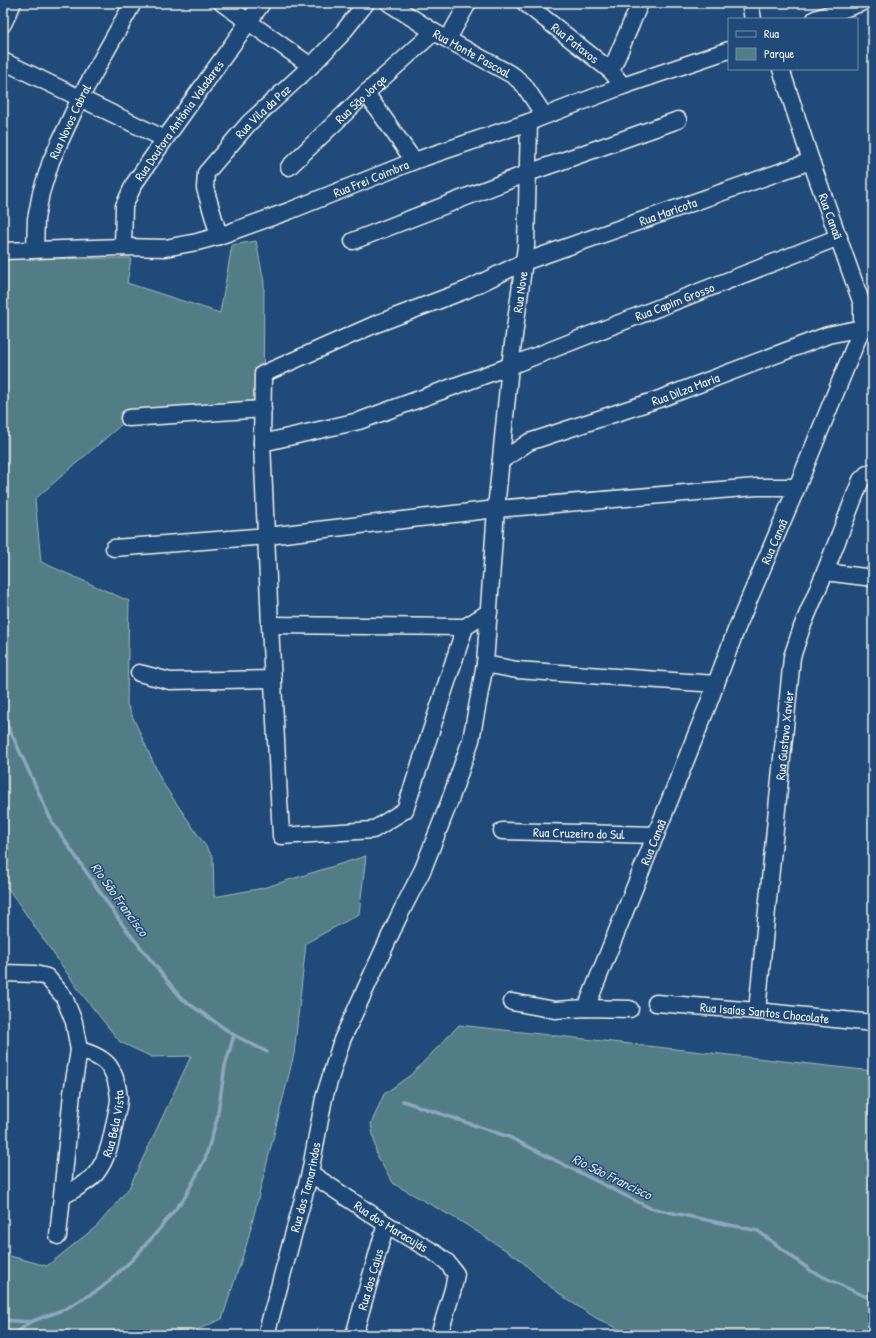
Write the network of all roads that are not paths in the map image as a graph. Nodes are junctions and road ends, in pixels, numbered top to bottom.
1 (13, 3) edge
2 (133, 3) edge
3 (222, 3) edge
4 (262, 3) edge
5 (366, 3) edge
6 (389, 3) edge
7 (468, 3) edge
8 (525, 3) edge
9 (640, 3) edge
10 (750, 3) edge
11 (861, 3) edge
12 (753, 18) edge
13 (818, 18) edge
14 (249, 22) junction
15 (3, 24) edge
16 (434, 32) junction
17 (448, 39) junction
18 (728, 50) edge
19 (3, 61) edge
20 (311, 66) junction
21 (781, 70) edge
22 (611, 71) junction
23 (622, 86) junction
24 (366, 92) junction
25 (80, 98) junction
26 (544, 115) junction
27 (678, 120) dead end
28 (529, 122) junction
29 (165, 139) junction
30 (414, 161) junction
31 (811, 161) junction
32 (289, 167) dead end
33 (528, 173) junction
34 (219, 236) junction
35 (839, 237) junction
36 (353, 241) dead end
37 (122, 247) junction
38 (35, 249) junction
39 (3, 251) edge
40 (524, 262) junction
41 (867, 328) edge
42 (510, 366) junction
43 (263, 409) junction
44 (129, 418) dead end
45 (262, 443) junction
46 (501, 461) junction
47 (870, 473) edge
48 (797, 487) junction
49 (496, 509) junction
50 (267, 536) junction
51 (114, 548) dead end
52 (825, 572) junction
53 (873, 578) edge
54 (489, 612) junction
55 (270, 625) junction
56 (465, 626) junction
57 (485, 664) junction
58 (139, 673) dead end
59 (273, 679) junction
60 (716, 684) junction
61 (502, 831) dead end
62 (656, 835) junction
63 (3, 974) edge
64 (512, 1002) dead end
65 (656, 1003) dead end
66 (586, 1008) junction
67 (630, 1009) dead end
68 (756, 1011) junction
69 (873, 1023) edge
70 (80, 1050) junction
71 (310, 1173) junction
72 (62, 1196) junction
73 (386, 1224) junction
74 (58, 1236) dead end
75 (266, 1335) edge
76 (354, 1335) edge
77 (439, 1335) edge

1 - 15 street
2 - 25 street, Rua Novos Cabral
3 - 14 street
4 - 14 street, Rua Doutora Antônia Valadares
5 - 20 street, Rua Vila da Paz
6 - 16 street, Rua Monte Pascoal
7 - 17 street
8 - 22 street, Rua Pataxos
9 - 22 street
10 - 12 street
11 - 13 street
14 - 20 street
14 - 29 street, Rua Doutora Antônia Valadares
16 - 17 street, Rua Monte Pascoal
16 - 24 street, Rua São Jorge
17 - 26 street, Rua Monte Pascoal
18 - 23 street, Rua Frei Coimbra
19 - 25 street
20 - 34 street, Rua Vila da Paz
21 - 31 street, Rua Canaã
22 - 23 street, Rua Pataxos
23 - 26 street, Rua Frei Coimbra
24 - 30 street
24 - 32 street, Rua São Jorge
25 - 29 street
25 - 38 street, Rua Novos Cabral
26 - 28 street, Rua Frei Coimbra
27 - 33 street
28 - 30 street, Rua Frei Coimbra
28 - 33 street, Rua Nove
29 - 37 street, Rua Doutora Antônia Valadares
30 - 34 street, Rua Frei Coimbra
31 - 35 street, Rua Canaã
31 - 40 street, Rua Maricota
33 - 36 street
33 - 40 street, Rua Nove
34 - 37 street, Rua Frei Coimbra
35 - 41 street, Rua Canaã
35 - 42 street, Rua Capim Grosso
37 - 38 street, Rua Frei Coimbra
38 - 39 street, Rua Frei Coimbra
40 - 42 street, Rua Nove
40 - 43 street, Rua Maricota
41 - 46 street, Rua Dilza Maria
41 - 48 street, Rua Canaã
42 - 45 street, Rua Capim Grosso
42 - 46 street, Rua Nove
43 - 44 street
43 - 45 street
45 - 50 street
46 - 49 street, Rua Nove
47 - 52 street, Rua Gustavo Xavier
48 - 49 street
48 - 60 street, Rua Canaã
49 - 50 street
49 - 54 street, Rua Nove
50 - 51 street
50 - 55 street
52 - 53 street
52 - 68 street, Rua Gustavo Xavier
54 - 56 street
54 - 57 street, Rua Nove
55 - 56 street
55 - 59 street
56 - 59 street
57 - 60 street
57 - 71 street, Rua dos Tamarindos
58 - 59 street
60 - 62 street, Rua Canaã
61 - 62 street, Rua Cruzeiro do Sul
62 - 66 street, Rua Canaã
63 - 70 street
64 - 66 street
65 - 68 street, Rua Isaías Santos Chocolate
66 - 67 street
68 - 69 street, Rua Isaías Santos Chocolate
70 - 72 street
70 - 72 street, Rua Bela Vista
71 - 73 street, Rua dos Maracujás
71 - 75 street, Rua dos Tamarindos
72 - 74 street
73 - 76 street, Rua dos Cajus
73 - 77 street, Rua dos Maracujás

